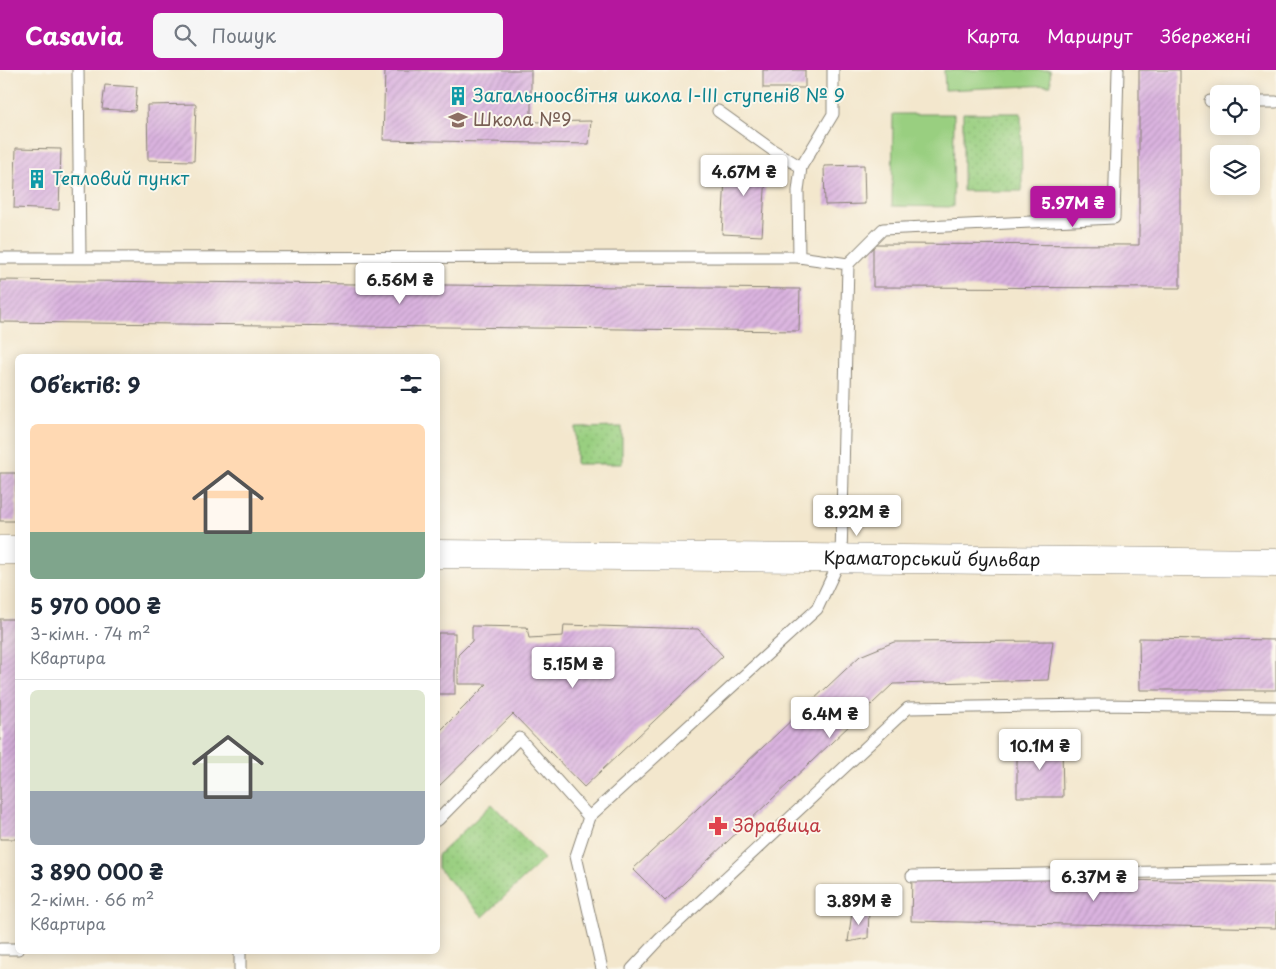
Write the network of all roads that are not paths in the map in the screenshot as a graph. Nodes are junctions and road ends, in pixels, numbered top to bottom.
1 (78, 70) edge
2 (833, 70) edge
3 (1118, 70) edge
4 (1260, 102) edge
5 (1276, 102) edge
6 (718, 111) dead end
7 (802, 166) junction
8 (80, 257) junction
9 (799, 257) junction
10 (0, 258) edge
11 (848, 264) junction
12 (0, 550) edge
13 (15, 550) edge
14 (440, 554) edge
15 (842, 558) junction
16 (1276, 563) edge
17 (1276, 707) edge
18 (589, 817) junction
19 (440, 818) edge
20 (1276, 870) edge
21 (912, 876) dead end
22 (0, 949) edge
23 (15, 949) edge
24 (240, 954) edge
25 (240, 969) edge
26 (602, 969) edge
27 (632, 969) edge

1 - 8 lane
2 - 7 lane
3 - 11 lane
4 - 5 lane
6 - 7 lane
7 - 9 lane
8 - 9 lane
8 - 10 lane
9 - 11 lane
11 - 15 lane
12 - 13 street
14 - 15 street, Краматорський бульвар
15 - 16 street, Краматорський бульвар
15 - 18 lane
17 - 27 lane
18 - 19 lane
18 - 26 lane
20 - 21 lane
22 - 23 lane
24 - 25 lane

